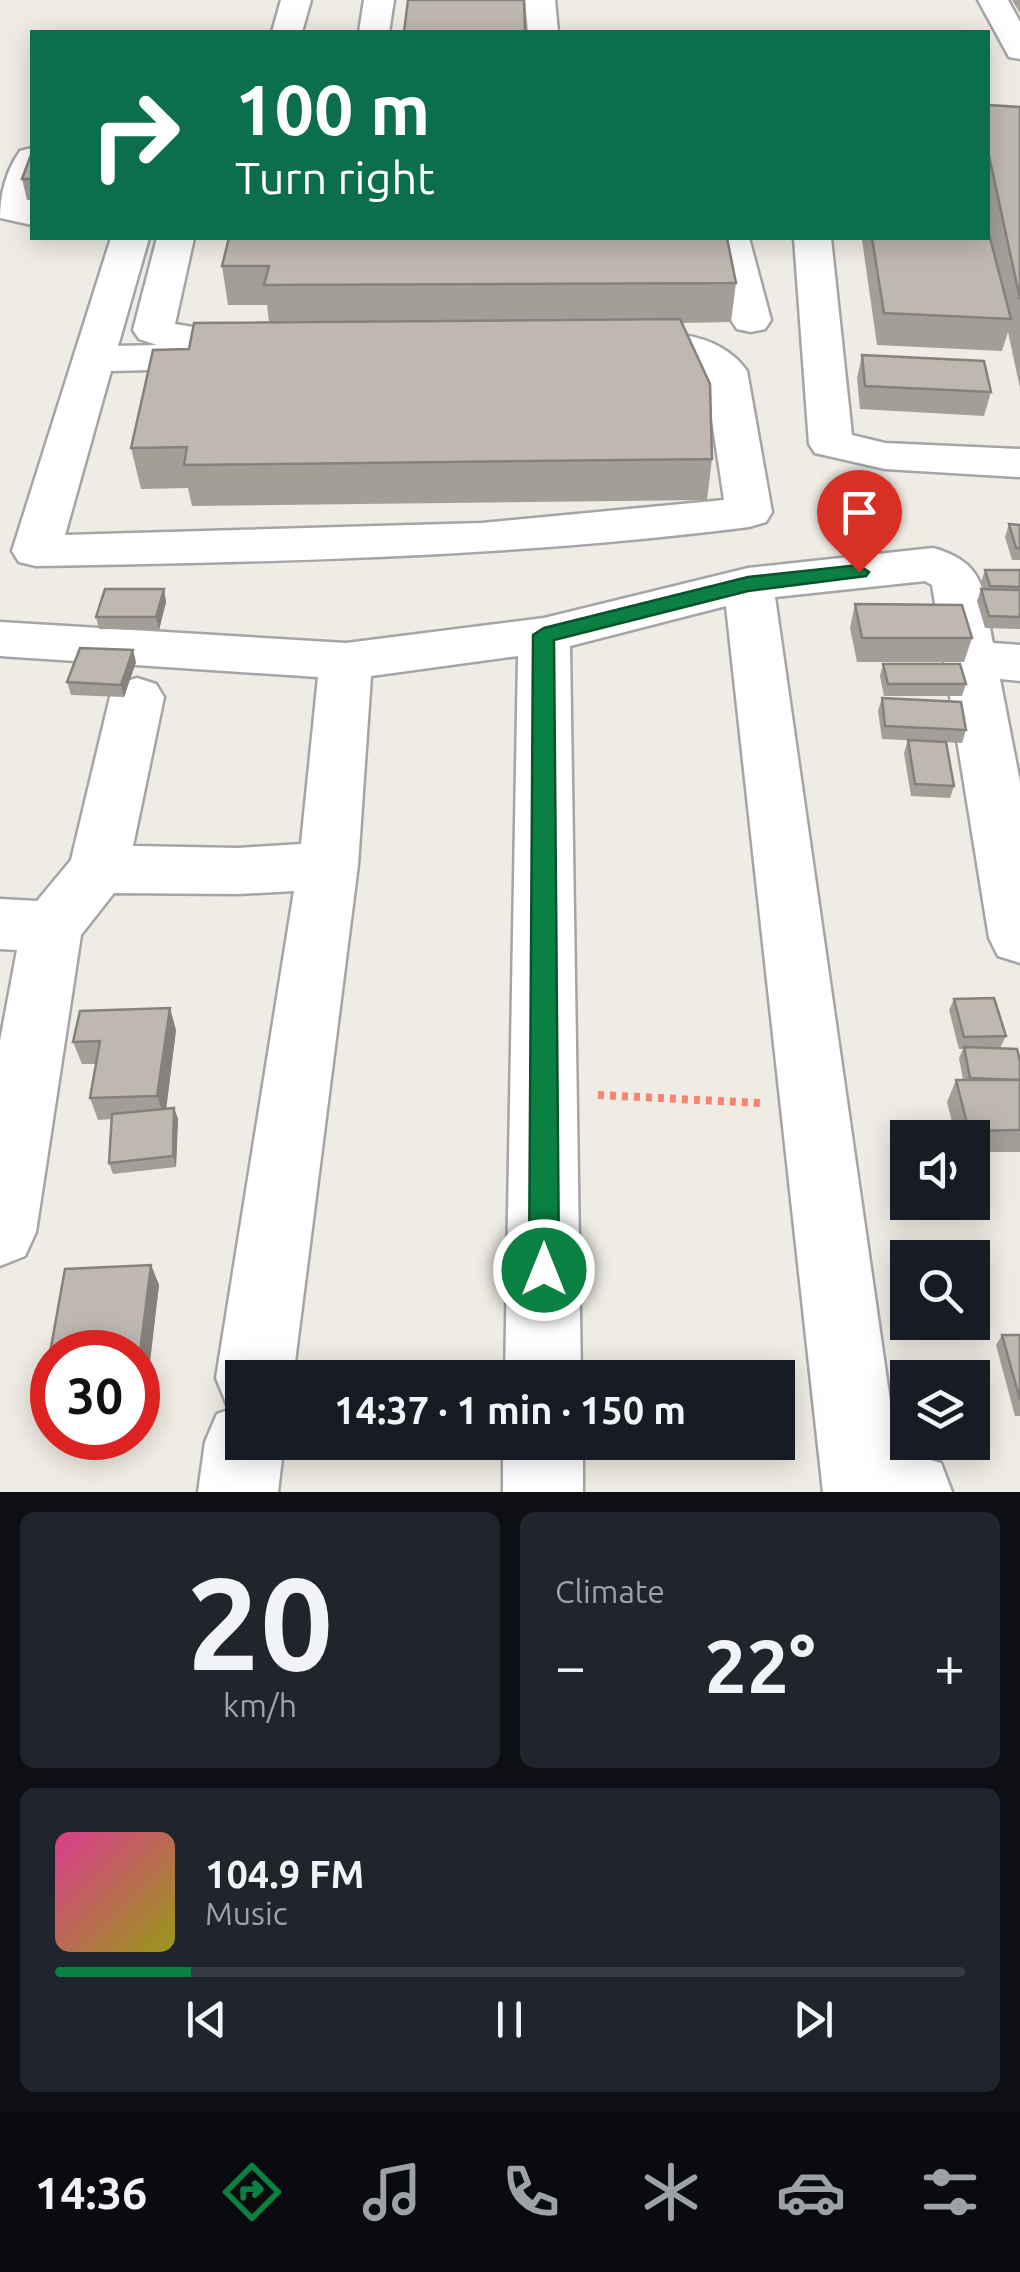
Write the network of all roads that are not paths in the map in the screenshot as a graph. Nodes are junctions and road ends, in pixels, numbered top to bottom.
1 (296, 0) edge
2 (379, 0) edge
3 (540, 0) edge
4 (993, 0) edge
5 (288, 30) edge
6 (374, 30) edge
7 (542, 30) edge
8 (1020, 50) edge
9 (30, 163) edge
10 (30, 214) edge
11 (129, 240) edge
12 (176, 240) edge
13 (731, 240) edge
14 (812, 240) edge
15 (751, 320) dead end
16 (572, 349) edge
17 (93, 359) junction
18 (1020, 464) edge
19 (748, 584) junction
20 (544, 635) junction
21 (0, 639) edge
22 (969, 659) junction
23 (346, 661) junction
24 (1020, 663) edge
25 (137, 697) dead end
26 (1009, 819) edge
27 (328, 866) junction
28 (100, 869) junction
29 (26, 925) edge
30 (1020, 938) edge
31 (1, 1225) edge
32 (257, 1360) edge
33 (544, 1360) edge
34 (242, 1460) edge
35 (543, 1460) edge
36 (879, 1490) edge
37 (238, 1492) edge
38 (543, 1492) edge

1 - 5 street
2 - 6 street
3 - 7 street
4 - 8 street
9 - 10 street
11 - 17 street
12 - 17 street
13 - 15 street
14 - 18 street
16 - 17 street
19 - 20 street
19 - 22 street
19 - 36 street
20 - 23 street
20 - 33 street
21 - 23 street
22 - 24 street
22 - 26 street
23 - 27 street
25 - 28 street
26 - 30 street
27 - 28 street
27 - 32 street
28 - 29 street
29 - 31 street
34 - 37 street
35 - 38 street

